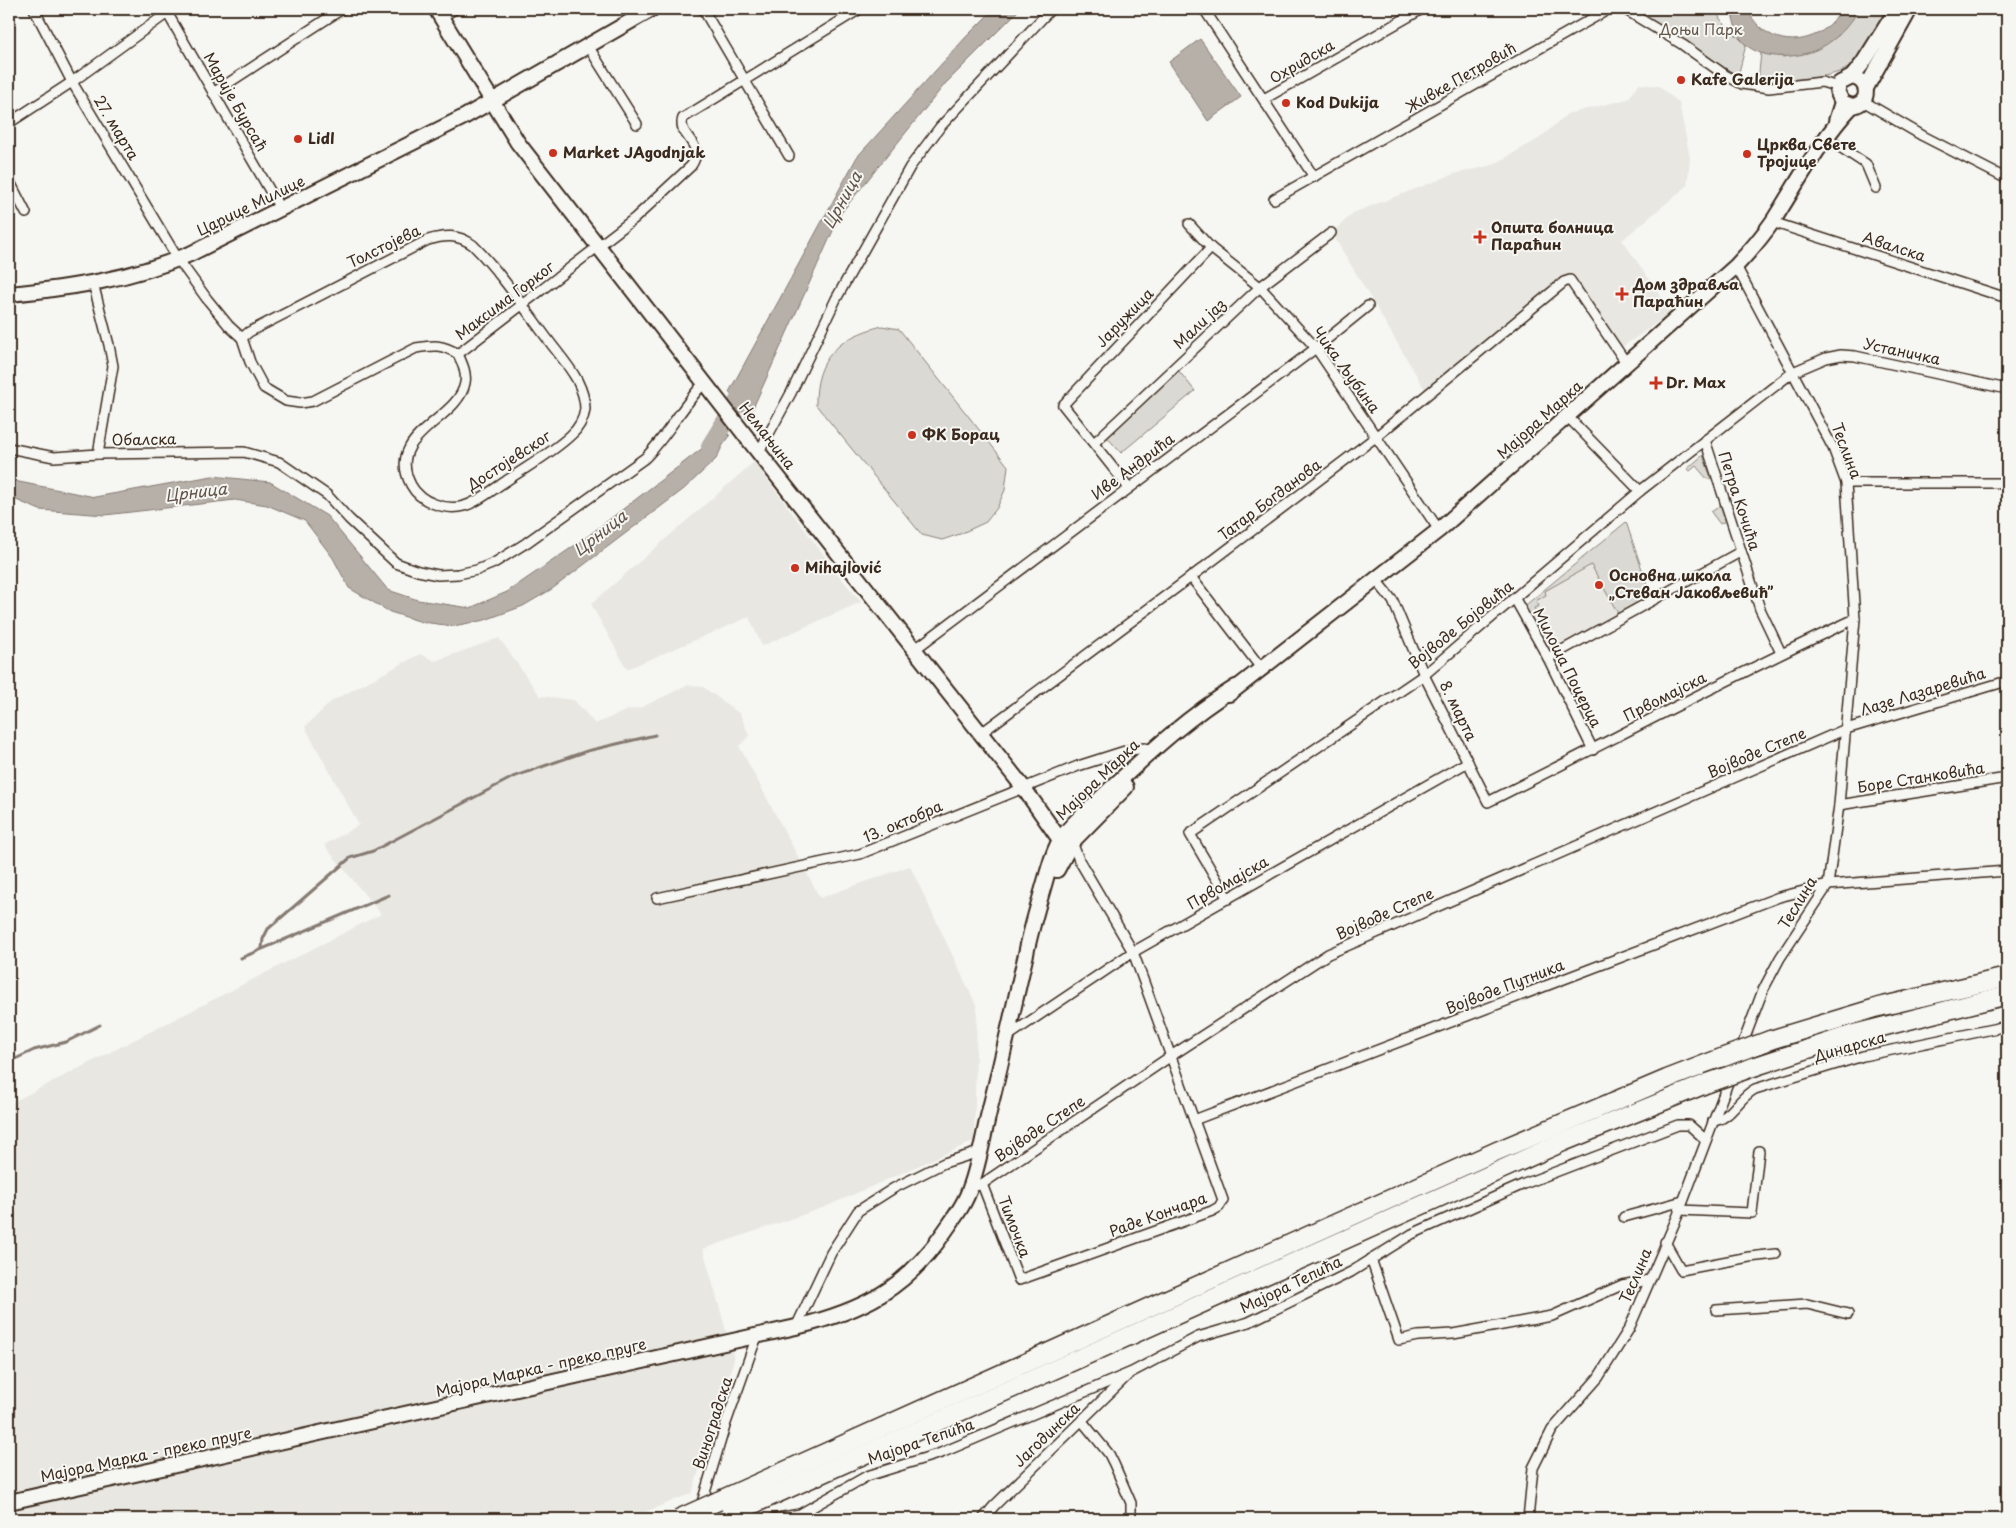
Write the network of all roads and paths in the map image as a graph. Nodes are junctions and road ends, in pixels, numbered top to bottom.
1 (34, 9) edge
2 (342, 9) edge
3 (455, 9) edge
4 (652, 9) edge
5 (703, 9) edge
6 (860, 9) edge
7 (1051, 9) edge
8 (1204, 9) edge
9 (1422, 9) edge
10 (1609, 9) edge
11 (1624, 9) edge
12 (1897, 9) edge
13 (1910, 9) edge
14 (168, 10) edge
15 (438, 13) edge
16 (588, 46) junction
17 (1852, 77) junction
18 (744, 79) junction
19 (72, 82) junction
20 (1838, 87) junction
21 (213, 93) junction
22 (1264, 99) junction
23 (1856, 100) junction
24 (492, 102) junction
25 (9, 123) edge
26 (637, 124) dead end
27 (1826, 138) junction
28 (789, 156) dead end
29 (1314, 177) junction
30 (2007, 179) edge
31 (9, 180) edge
32 (1876, 188) dead end
33 (1274, 199) dead end
34 (281, 210) junction
35 (26, 213) dead end
36 (1772, 222) junction
37 (1189, 224) dead end
38 (1331, 233) dead end
39 (600, 246) junction
40 (1211, 248) junction
41 (178, 259) junction
42 (1736, 266) junction
43 (92, 283) junction
44 (1260, 287) junction
45 (9, 294) edge
46 (2007, 298) edge
47 (522, 306) junction
48 (1368, 306) dead end
49 (242, 338) junction
50 (1316, 348) junction
51 (458, 354) junction
52 (1627, 364) junction
53 (1793, 372) junction
54 (707, 385) junction
55 (2007, 388) edge
56 (1568, 416) junction
57 (1377, 436) junction
58 (1705, 440) junction
59 (1094, 442) junction
60 (9, 448) edge
61 (756, 448) junction
62 (98, 454) junction
63 (1846, 483) junction
64 (2007, 483) edge
65 (1129, 488) junction
66 (1640, 491) junction
67 (1439, 530) junction
68 (1740, 552) junction
69 (1191, 577) junction
70 (1376, 580) junction
71 (1516, 599) junction
72 (1855, 619) junction
73 (914, 650) junction
74 (1781, 653) junction
75 (1548, 658) junction
76 (1261, 668) junction
77 (1424, 675) junction
78 (2007, 681) edge
79 (1236, 687) junction
80 (1846, 729) junction
81 (980, 734) junction
82 (1152, 750) junction
83 (1593, 750) junction
84 (1468, 762) junction
85 (2007, 778) edge
86 (1023, 787) junction
87 (1488, 802) joint
88 (1839, 805) junction
89 (1066, 841) junction
90 (2007, 871) edge
91 (1828, 886) junction
92 (657, 898) dead end
93 (1228, 898) junction
94 (1133, 952) junction
95 (2007, 976) edge
96 (2007, 995) edge
97 (2007, 1026) edge
98 (1008, 1036) junction
99 (1171, 1056) junction
100 (1194, 1120) junction
101 (1712, 1122) junction
102 (984, 1131) joint
103 (1706, 1140) junction
104 (1759, 1150) dead end
105 (979, 1152) junction
106 (976, 1186) junction
107 (1683, 1201) junction
108 (1679, 1210) junction
109 (1624, 1217) dead end
110 (1665, 1242) junction
111 (1776, 1254) dead end
112 (1371, 1259) junction
113 (1020, 1280) joint
114 (1649, 1280) junction
115 (1716, 1310) dead end
116 (1848, 1314) dead end
117 (796, 1327) junction
118 (757, 1336) junction
119 (1132, 1372) junction
120 (1082, 1421) junction
121 (9, 1502) edge
122 (801, 1517) edge
123 (678, 1519) edge
124 (697, 1519) edge
125 (720, 1519) edge
126 (772, 1519) edge
127 (983, 1519) edge
128 (1131, 1519) edge
129 (1528, 1519) edge

1 - 19 street, 27. марта
2 - 21 street
3 - 15 street
4 - 16 street, Царице Милице
5 - 18 street
6 - 18 street
7 - 61 street
8 - 22 street, Охридска
9 - 22 street, Охридска
10 - 29 street, Живке Петровић
11 - 20 street
12 - 17 street
13 - 23 street, Мајора Марка
14 - 19 street
14 - 21 street, Марије Бурсаћ
15 - 24 street, Немањина
16 - 24 street, Царице Милице
16 - 26 street
17 - 20 street
17 - 23 street
18 - 28 street
18 - 39 street, Максима Горког
19 - 25 street
19 - 41 street, 27. марта
20 - 23 street
21 - 34 street, Марије Бурсаћ
22 - 29 street
23 - 27 street, Мајора Марка
23 - 30 street
24 - 34 street, Царице Милице
24 - 39 street, Немањина
27 - 32 street
27 - 36 street, Мајора Марка
29 - 33 street, Живке Петровић
31 - 35 street
34 - 41 street, Царице Милице
36 - 42 street, Мајора Марка
36 - 46 street, Авалска
37 - 40 street, Чика Љубина
38 - 44 street, Мали јаз
39 - 47 street, Максима Горког
39 - 54 street, Немањина
40 - 44 street, Чика Љубина
40 - 59 street, Јаружица
41 - 43 street, Царице Милице
41 - 49 street, Максима Горког
42 - 52 street, Мајора Марка
42 - 53 street, Теслина
43 - 45 street, Царице Милице
43 - 62 street
44 - 50 street, Чика Љубина
44 - 59 street, Мали јаз
47 - 49 street, Толстојева
47 - 51 street, Максима Горког
47 - 51 street, Достојевског
48 - 50 street, Иве Андрића
49 - 51 street, Максима Горког
50 - 57 street, Чика Љубина
50 - 65 street, Иве Андрића
52 - 56 street, Мајора Марка
52 - 57 street, Татар Богданова
53 - 55 street, Устаничка
53 - 58 street, Војводе Бојовића
53 - 63 street, Теслина
54 - 61 street, Немањина
54 - 62 street, Обалска
56 - 66 street
56 - 67 street, Мајора Марка
57 - 67 street, Чика Љубина
57 - 69 street, Татар Богданова
58 - 66 street, Војводе Бојовића
58 - 68 street, Петра Кочића
59 - 65 street
60 - 62 street, Обалска
61 - 73 street, Немањина
63 - 64 street
63 - 72 street, Теслина
65 - 73 street, Иве Андрића
66 - 71 street, Војводе Бојовића
67 - 70 street, Мајора Марка
68 - 74 street, Петра Кочића
68 - 75 street
69 - 76 street
69 - 81 street, Татар Богданова
70 - 76 street, Мајора Марка
70 - 77 street, 8. марта
71 - 75 street, Милоша Поцерца
71 - 77 street, Војводе Бојовића
72 - 74 street, Првомајска
72 - 80 street, Теслина
73 - 81 street, Немањина
74 - 83 street, Првомајска
75 - 83 street, Милоша Поцерца
76 - 79 street, Мајора Марка
77 - 84 street, 8. марта
77 - 93 street, Војводе Бојовића
78 - 80 street, Лазе Лазаревића
79 - 82 street, Мајора Марка
79 - 89 street, Мајора Марка
80 - 88 street, Теслина
80 - 99 street, Војводе Степе
81 - 86 street, Немањина
82 - 86 street, 13. октобра
82 - 89 street, Мајора Марка
83 - 87 street, Првомајска
84 - 87 street, 8. марта
84 - 93 street, Првомајска
85 - 88 street, Боре Станковића
86 - 89 street, Немањина
86 - 92 street, 13. октобра
88 - 91 street, Теслина
89 - 94 street, Раде Кончара
89 - 98 street, Мајора Марка
90 - 91 street, Војводе Путника
91 - 100 street, Војводе Путника
91 - 101 street, Теслина
93 - 94 street, Првомајска
94 - 98 street, Првомајска
94 - 99 street, Раде Кончара
95 - 123 highway, bridge
96 - 125 highway, bridge
97 - 101 street, Динарска
98 - 102 street, Мајора Марка
99 - 100 street, Раде Кончара
99 - 106 street, Војводе Степе
100 - 113 street, Раде Кончара
101 - 103 street, Теслина
102 - 105 street, Мајора Марка - преко пруге
103 - 107 street, Теслина
103 - 112 street, Мајора Тепића
104 - 108 street
105 - 106 street, Мајора Марка - преко пруге
105 - 117 street
106 - 113 street, Тимочка
106 - 117 street, Мајора Марка - преко пруге
107 - 108 street, Теслина
107 - 109 street
108 - 110 street, Теслина
110 - 111 street
110 - 114 street, Теслина
112 - 114 street
112 - 119 street, Мајора Тепића
114 - 129 street, Теслина
115 - 116 street
117 - 118 street, Мајора Марка - преко пруге
118 - 121 street, Мајора Марка - преко пруге
118 - 124 street, Виноградска
119 - 120 street, Јагодинска
119 - 122 street, Мајора Тепића
120 - 127 street, Јагодинска
120 - 128 street
122 - 126 street, Мајора Тепића

